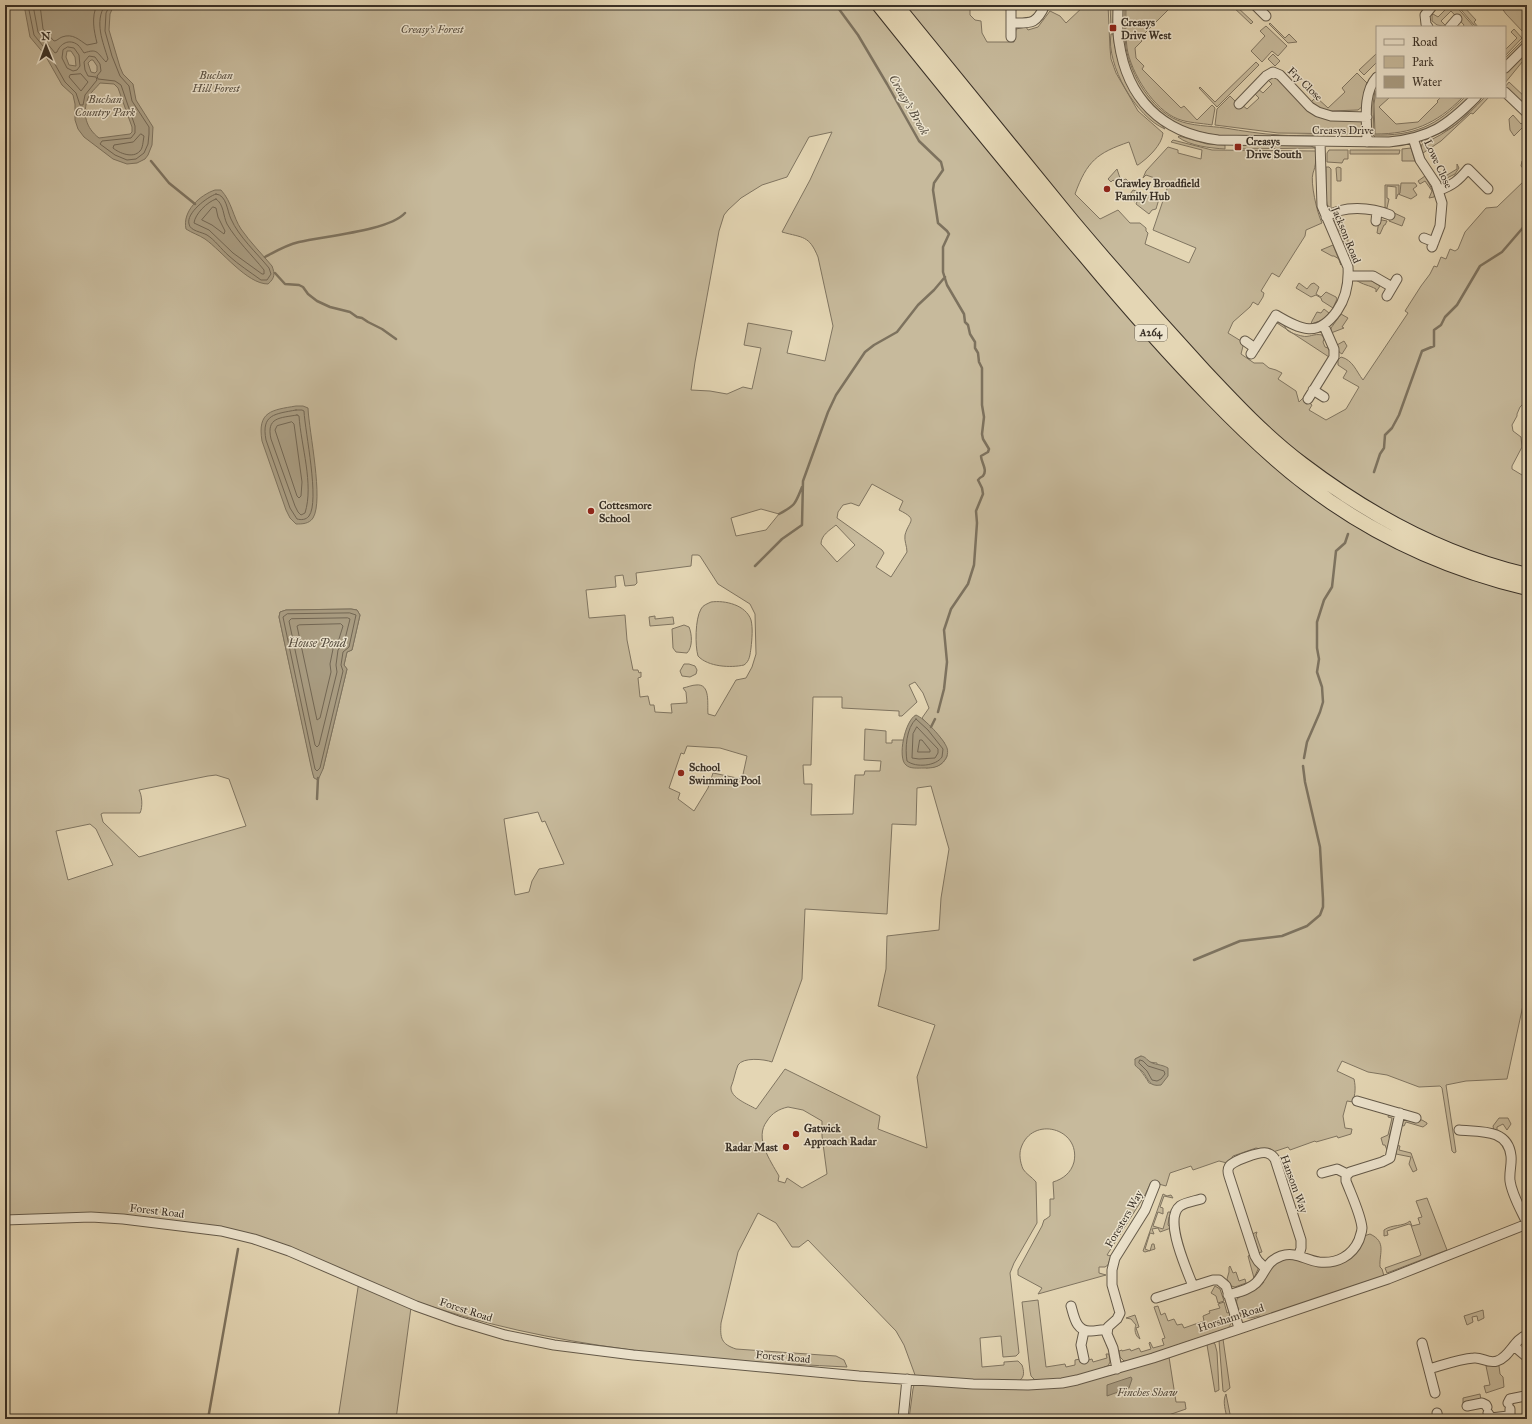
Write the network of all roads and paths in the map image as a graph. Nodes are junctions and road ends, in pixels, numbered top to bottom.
1 (879, 5) edge
2 (896, 5) edge
3 (1011, 5) edge
4 (1045, 5) edge
5 (1118, 5) edge
6 (1255, 5) edge
7 (1433, 5) edge
8 (1266, 16) dead end
9 (1457, 19) dead end
10 (1011, 23) junction
11 (1427, 26) edge
12 (1451, 26) edge
13 (1011, 37) dead end
14 (1527, 46) edge
15 (1506, 67) edge
16 (1376, 79) edge
17 (1506, 93) edge
18 (1475, 98) edge
19 (1239, 104) dead end
20 (1527, 112) edge
21 (1367, 117) junction
22 (1413, 138) junction
23 (1320, 142) junction
24 (1367, 142) junction
25 (1488, 189) dead end
26 (1439, 190) junction
27 (1377, 211) junction
28 (1390, 215) dead end
29 (1326, 217) junction
30 (1376, 221) dead end
31 (1424, 238) dead end
32 (1349, 276) junction
33 (1387, 296) dead end
34 (1268, 309) dead end
35 (1276, 315) junction
36 (1324, 326) junction
37 (1245, 341) dead end
38 (1313, 390) junction
39 (1324, 397) dead end
40 (1308, 399) dead end
41 (1527, 575) edge
42 (1527, 588) edge
43 (1357, 1101) dead end
44 (1400, 1113) junction
45 (1416, 1118) dead end
46 (1459, 1130) dead end
47 (1322, 1173) dead end
48 (1347, 1174) junction
49 (1156, 1185) dead end
50 (1201, 1199) dead end
51 (5, 1220) edge
52 (1527, 1224) edge
53 (1299, 1255) junction
54 (1265, 1268) junction
55 (1193, 1286) junction
56 (1228, 1295) junction
57 (1156, 1298) dead end
58 (1071, 1306) dead end
59 (1239, 1328) junction
60 (1107, 1330) junction
61 (1084, 1331) junction
62 (1527, 1335) edge
63 (1422, 1343) dead end
64 (1514, 1346) junction
65 (1527, 1357) edge
66 (1084, 1359) dead end
67 (1117, 1369) junction
68 (1429, 1369) junction
69 (907, 1379) junction
70 (933, 1381) joint
71 (1435, 1393) dead end
72 (1525, 1396) dead end
73 (1467, 1406) dead end
74 (1505, 1414) edge
75 (903, 1419) edge

1 - 42 highway, A264
2 - 41 highway, A264
3 - 10 street
4 - 10 street
5 - 23 street, Creasys Drive
6 - 8 street
7 - 11 street
9 - 12 street
10 - 13 street
14 - 15 street
16 - 21 street
17 - 20 street
18 - 22 street, Creasys Drive
19 - 21 street, Fry Close
21 - 24 street
22 - 24 street, Creasys Drive
22 - 26 street, Lowe Close
23 - 24 street, Creasys Drive
23 - 29 street, Jackson Road
25 - 26 street
26 - 31 street, Lowe Close
27 - 28 street
27 - 29 street
27 - 30 street
29 - 32 street, Jackson Road
32 - 33 street
32 - 36 street, Jackson Road
34 - 35 street
35 - 36 street
35 - 37 street
36 - 38 street
38 - 39 street
38 - 40 street
43 - 44 street
44 - 45 street
44 - 48 street
46 - 52 street
47 - 48 street
48 - 53 street
49 - 60 street, Foresters Way
50 - 55 street
51 - 69 street, Forest Road
52 - 59 street, Horsham Road
53 - 54 street
53 - 54 street, Hansom Way
54 - 56 street
55 - 56 street
55 - 57 street
56 - 59 street
58 - 61 street
59 - 67 street, Horsham Road
60 - 61 street
60 - 67 street
61 - 66 street
62 - 64 street
63 - 68 street
64 - 65 street
64 - 68 street
67 - 70 street, Horsham Road
68 - 71 street
69 - 70 street, Forest Road
69 - 75 street
72 - 74 street
73 - 74 street

